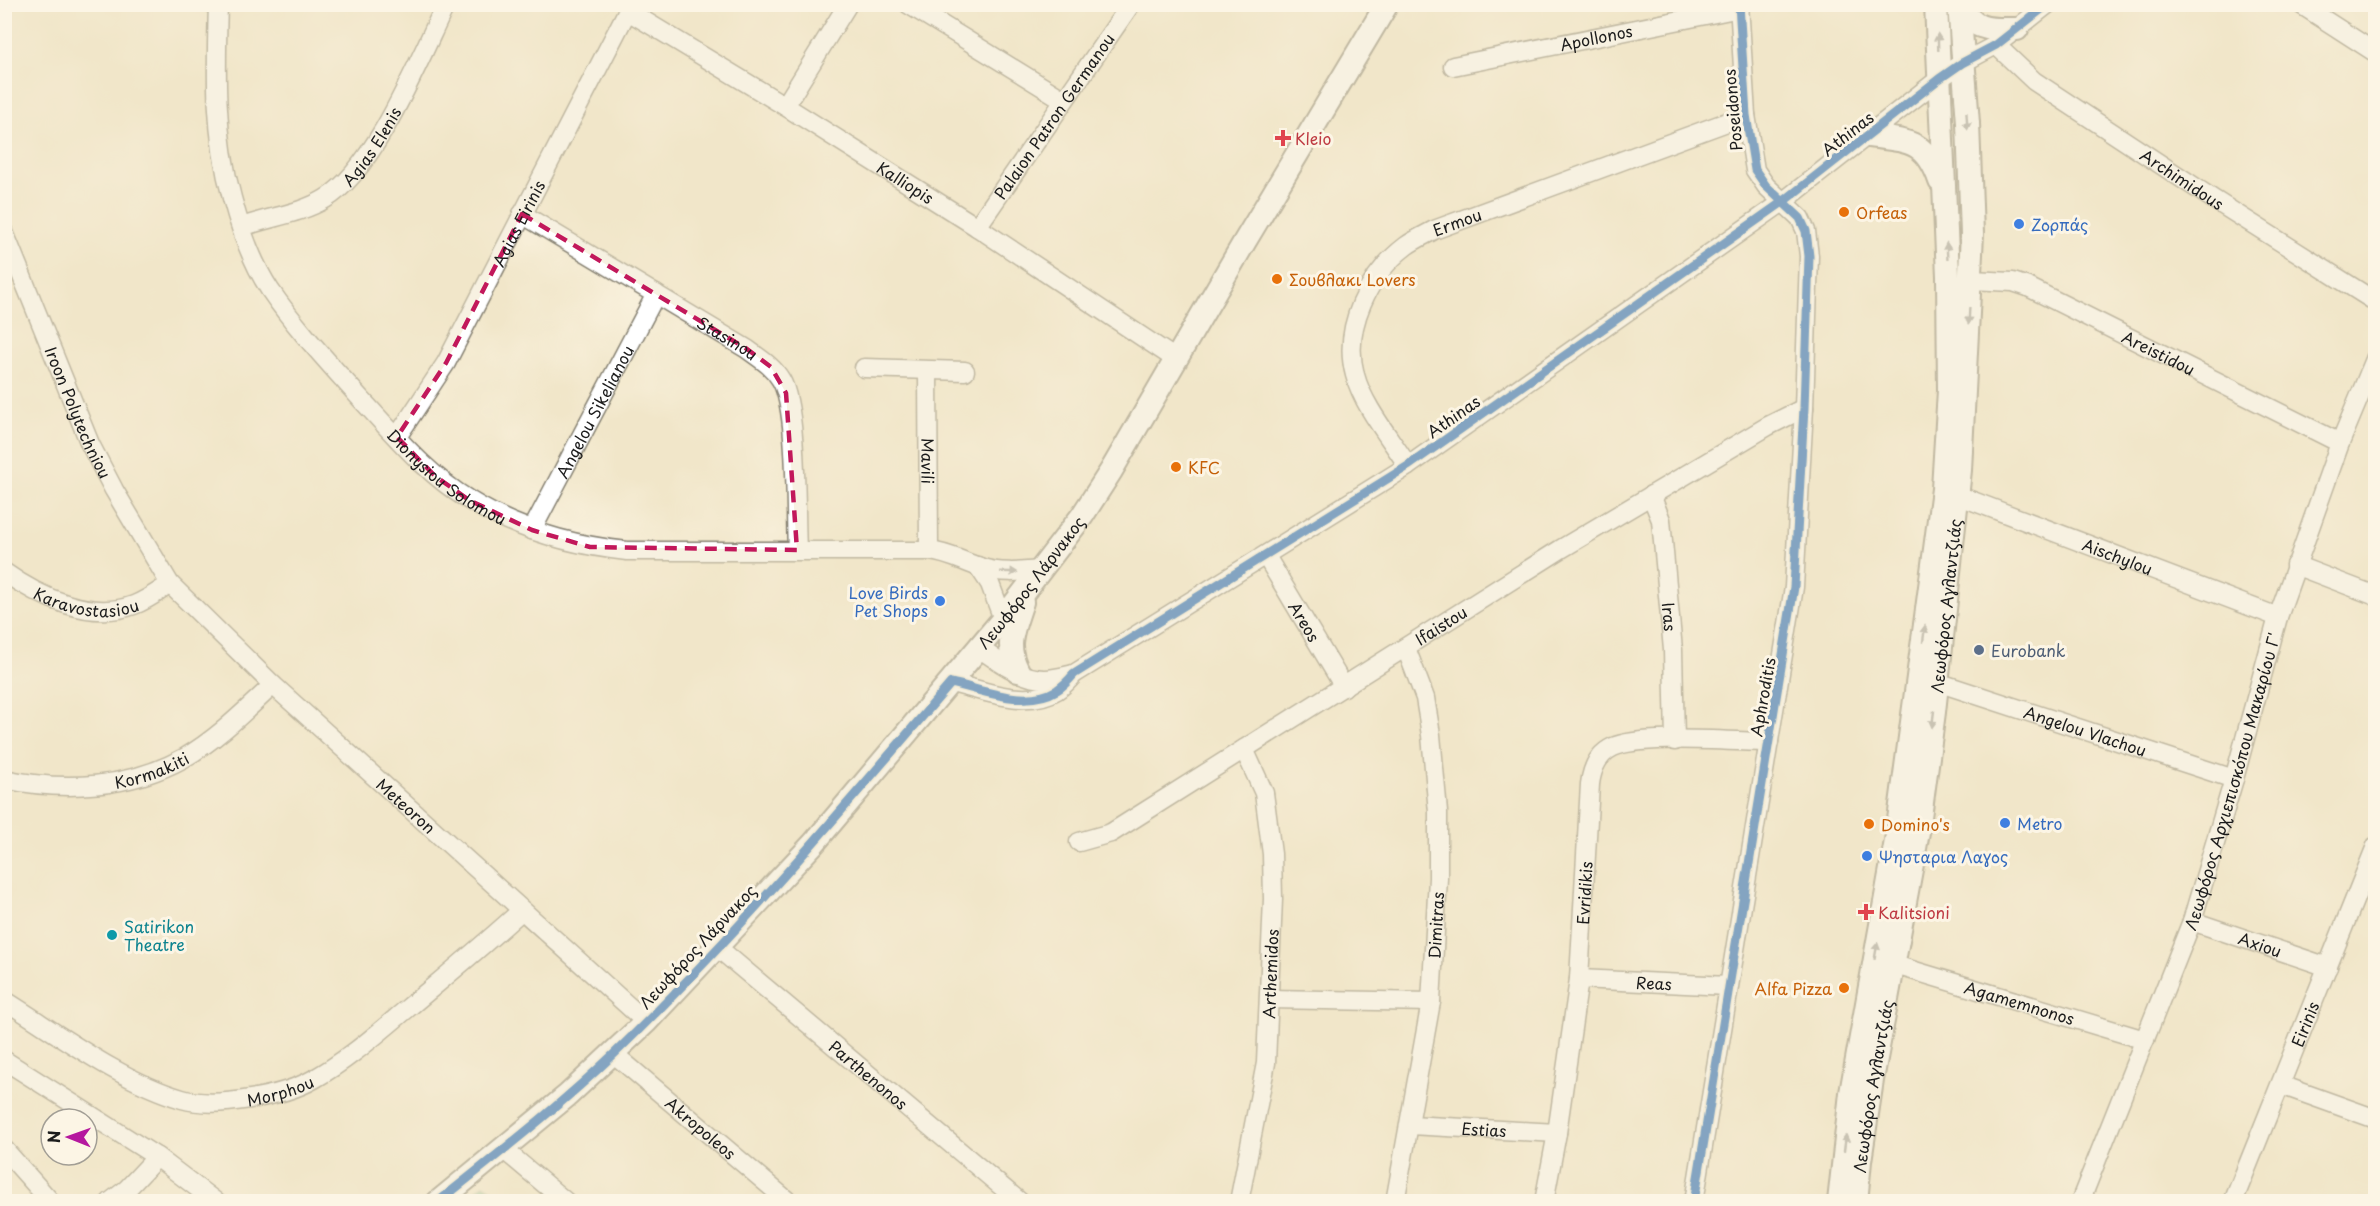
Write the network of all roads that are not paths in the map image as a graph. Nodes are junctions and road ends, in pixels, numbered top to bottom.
1 (218, 4) edge
2 (446, 4) edge
3 (848, 4) edge
4 (908, 4) edge
5 (1131, 4) edge
6 (1387, 4) edge
7 (1936, 4) edge
8 (1959, 4) edge
9 (2048, 4) edge
10 (2300, 4) edge
11 (1739, 6) edge
12 (629, 8) edge
13 (2017, 28) junction
14 (1996, 45) junction
15 (2376, 53) edge
16 (1962, 63) junction
17 (1453, 66) dead end
18 (1939, 79) junction
19 (1065, 100) junction
20 (784, 106) junction
21 (1746, 115) junction
22 (1869, 136) junction
23 (1944, 194) junction
24 (1784, 201) junction
25 (522, 214) junction
26 (242, 227) junction
27 (976, 227) junction
28 (4, 232) edge
29 (1971, 280) junction
30 (656, 294) junction
31 (2376, 302) edge
32 (2376, 357) edge
33 (1176, 360) junction
34 (864, 368) dead end
35 (966, 370) dead end
36 (928, 371) junction
37 (1804, 408) junction
38 (397, 437) junction
39 (2340, 443) junction
40 (1408, 466) junction
41 (1650, 495) junction
42 (1957, 495) junction
43 (532, 530) junction
44 (797, 550) junction
45 (929, 551) junction
46 (1266, 556) junction
47 (2295, 565) junction
48 (978, 566) junction
49 (1041, 570) junction
50 (4, 572) edge
51 (170, 584) junction
52 (1026, 589) junction
53 (2376, 596) edge
54 (2278, 617) junction
55 (1003, 619) junction
56 (979, 648) junction
57 (1406, 648) junction
58 (1018, 671) junction
59 (1074, 674) junction
60 (951, 682) junction
61 (1937, 682) junction
62 (273, 685) junction
63 (1344, 687) junction
64 (1675, 741) junction
65 (1770, 742) junction
66 (1245, 749) junction
67 (4, 779) edge
68 (2234, 779) junction
69 (1079, 842) dead end
70 (2376, 846) edge
71 (522, 910) junction
72 (2192, 921) junction
73 (717, 947) junction
74 (1895, 965) junction
75 (2328, 968) junction
76 (1579, 979) junction
77 (1728, 986) junction
78 (1270, 999) junction
79 (4, 1000) edge
80 (1431, 1002) junction
81 (646, 1022) junction
82 (2145, 1040) junction
83 (614, 1054) junction
84 (4, 1060) edge
85 (2281, 1085) junction
86 (2376, 1119) edge
87 (1410, 1125) junction
88 (1557, 1133) junction
89 (4, 1149) edge
90 (503, 1149) junction
91 (156, 1157) junction
92 (51, 1202) edge
93 (110, 1202) edge
94 (216, 1202) edge
95 (438, 1202) edge
96 (566, 1202) edge
97 (789, 1202) edge
98 (1020, 1202) edge
99 (1239, 1202) edge
100 (1395, 1202) edge
101 (1544, 1202) edge
102 (1694, 1202) edge
103 (1839, 1202) edge
104 (1856, 1202) edge
105 (2080, 1202) edge
106 (2233, 1202) edge

1 - 26 street, Dionysiou Solomou
2 - 26 street, Agias Elenis
3 - 20 street
4 - 19 street
5 - 19 street, Palaion Patron Germanou
6 - 33 main road, Λεωφόρος Λάρνακος
18 -> 7 main road, Λεωφόρος Αγλαντζιάς
8 - 13 main road
8 - 16 main road, Λεωφόρος Αγλαντζιάς
9 - 13 street, Athinas
10 - 15 street
11 - 17 street, Apollonos
11 - 21 street, Poseidonos
12 - 20 street, Kalliopis
12 - 25 street, Agias Eirinis
13 - 14 street, Athinas
14 - 16 street, Athinas
14 - 31 street, Archimidous
16 - 18 street, Athinas
16 -> 29 main road, Λεωφόρος Αγλαντζιάς
18 - 22 street, Athinas
18 - 23 main road, Λεωφόρος Αγλαντζιάς
19 - 27 street, Palaion Patron Germanou
20 - 27 street, Kalliopis
21 - 24 street, Poseidonos
21 - 40 street, Ermou
22 - 23 main road
22 - 24 street, Athinas
103 -> 23 main road, Λεωφόρος Αγλαντζιάς
24 - 37 street, Aphroditis
24 - 40 street, Athinas
25 - 30 street, Stasinou
25 - 38 street, Agias Eirinis
26 - 38 street, Dionysiou Solomou
27 - 33 street, Kalliopis
28 - 51 street, Iroon Polytechniou
29 - 39 street, Areistidou
29 -> 42 main road, Λεωφόρος Αγλαντζιάς
30 - 43 street, Angelou Sikelianou
30 - 44 street, Stasinou
32 - 39 street, Λεωφόρος Αρχιεπισκόπου Μακαρίου Γ'
33 - 49 main road, Λεωφόρος Λάρνακος
34 - 36 street
35 - 36 street
36 - 45 street, Mavili
37 - 41 street, Ifaistou
37 - 65 street, Aphroditis
38 - 43 street, Dionysiou Solomou
39 - 47 street, Λεωφόρος Αρχιεπισκόπου Μακαρίου Γ'
40 - 46 street, Athinas
41 - 57 street, Ifaistou
41 - 64 street, Iras
42 - 54 street, Aischylou
42 - 61 main road, Λεωφόρος Αγλαντζιάς
43 - 44 street, Dionysiou Solomou
44 - 45 street, Dionysiou Solomou
45 - 48 street, Dionysiou Solomou
46 - 59 street, Athinas
46 - 63 street, Areos
47 - 53 street
47 - 54 street, Λεωφόρος Αρχιεπισκόπου Μακαρίου Γ'
48 -> 49 street, Dionysiou Solomou
48 - 55 street
49 - 52 main road, Λεωφόρος Λάρνακος
50 - 51 street, Karavostasiou
51 - 62 street, Meteoron
52 - 55 main road, Λεωφόρος Λάρνακος
52 - 58 main road
54 - 68 street, Λεωφόρος Αρχιεπισκόπου Μακαρίου Γ'
55 - 56 main road, Λεωφόρος Λάρνακος
56 - 58 street
56 - 60 main road, Λεωφόρος Λάρνακος
57 - 63 street, Ifaistou
57 - 80 street, Dimitras
58 - 59 street
59 - 60 street, Athinas
60 - 73 main road, Λεωφόρος Λάρνακος
61 - 68 street, Angelou Vlachou
61 -> 74 main road, Λεωφόρος Αγλαντζιάς
62 - 67 street, Kormakiti
62 - 71 street, Meteoron
63 - 66 street, Ifaistou
64 - 65 street, Evridikis
64 - 76 street, Evridikis
65 - 77 street, Aphroditis
66 - 69 street, Ifaistou
66 - 78 street, Arthemidos
68 - 72 street, Λεωφόρος Αρχιεπισκόπου Μακαρίου Γ'
70 - 75 street, Eirinis
71 - 79 street, Morphou
71 - 81 street, Meteoron
72 - 75 street, Axiou
72 - 82 street, Λεωφόρος Αρχιεπισκόπου Μακαρίου Γ'
73 - 81 main road, Λεωφόρος Λάρνακος
73 - 98 street, Parthenonos
74 - 82 street, Agamemnonos
74 - 104 main road, Λεωφόρος Αγλαντζιάς
75 - 85 street, Eirinis
76 - 77 street, Reas
76 - 88 street, Evridikis
77 - 102 street, Aphroditis
78 - 80 street
78 - 99 street, Arthemidos
80 - 87 street, Dimitras
81 - 83 main road, Λεωφόρος Λάρνακος
82 - 105 street, Λεωφόρος Αρχιεπισκόπου Μακαρίου Γ'
83 - 90 main road, Λεωφόρος Λάρνακος
83 - 97 street, Akropoleos
84 - 91 street
85 - 86 street
85 - 106 street, Eirinis
87 - 88 street, Estias
87 - 100 street, Dimitras
88 - 101 street, Evridikis
89 - 92 street
90 - 95 main road, Λεωφόρος Λάρνακος
90 - 96 street
91 - 93 street
91 - 94 street

